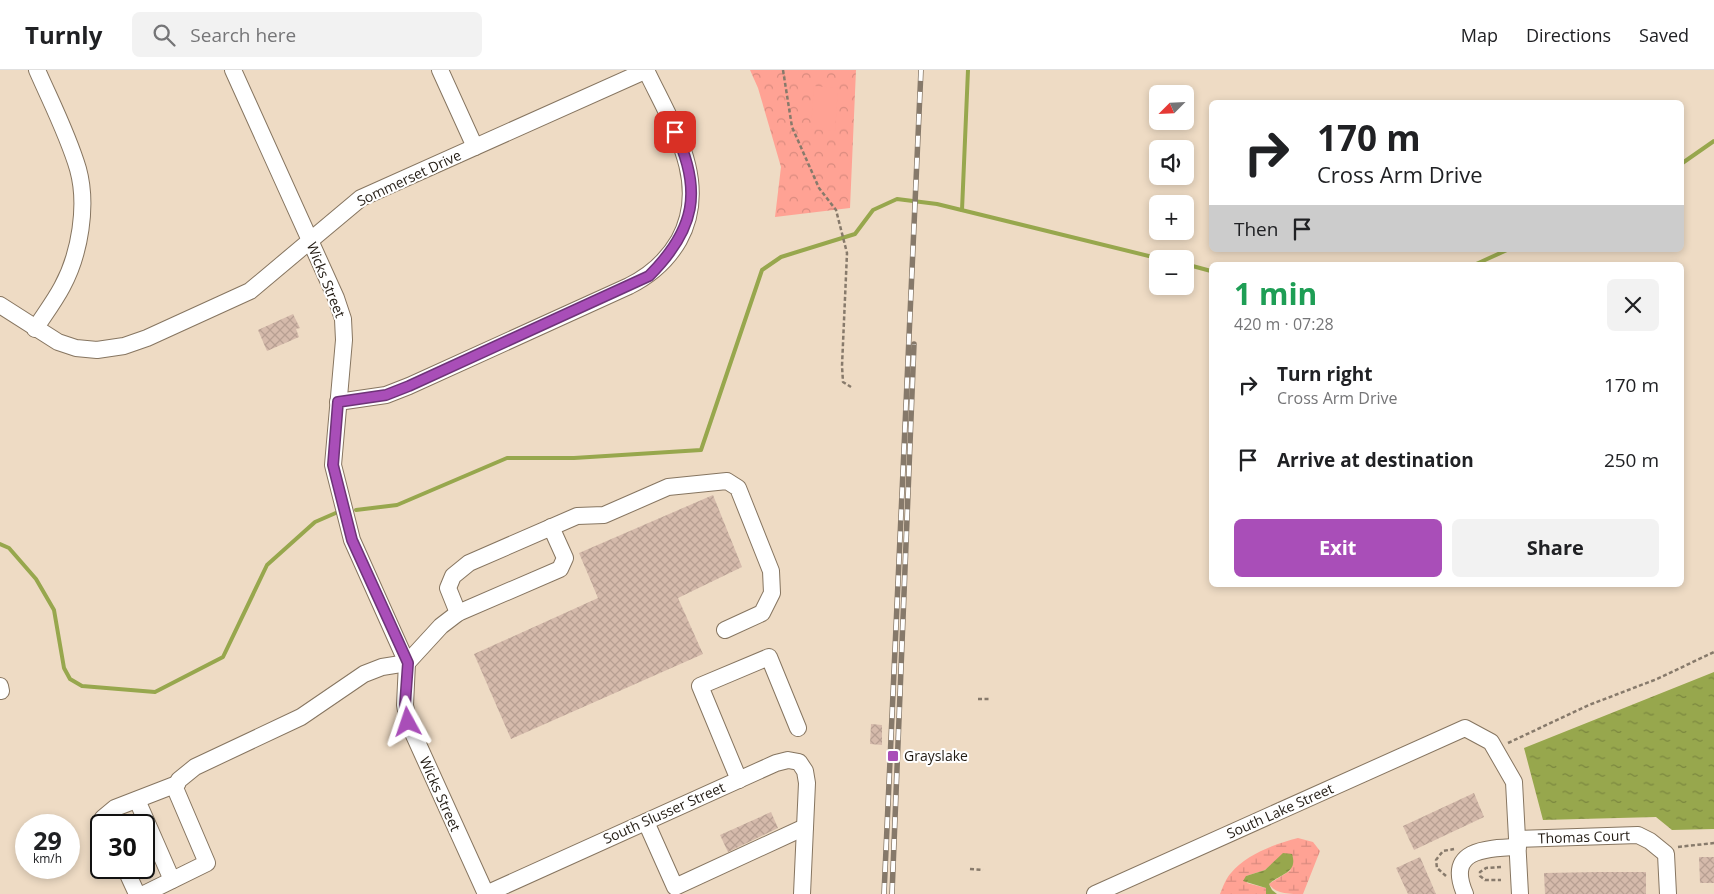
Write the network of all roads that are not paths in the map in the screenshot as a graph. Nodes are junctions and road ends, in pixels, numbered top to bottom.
1 (37, 70) edge
2 (233, 70) edge
3 (440, 70) edge
4 (646, 70) edge
5 (474, 148) junction
6 (309, 239) junction
7 (0, 305) edge
8 (35, 329) junction
9 (338, 402) junction
10 (551, 527) junction
11 (458, 614) junction
12 (724, 630) dead end
13 (408, 663) junction
14 (798, 728) dead end
15 (739, 780) junction
16 (177, 784) junction
17 (137, 800) junction
18 (108, 814) edge
19 (646, 822) junction
20 (805, 827) junction
21 (1517, 843) junction
22 (130, 879) edge
23 (172, 880) junction
24 (1102, 892) edge
25 (137, 894) edge
26 (144, 894) edge
27 (486, 894) edge
28 (802, 894) edge
29 (1464, 894) edge
30 (1520, 894) edge
31 (1668, 894) edge

1 - 8 street
2 - 6 street, Wicks Street
3 - 5 street
4 - 5 street, Sommerset Drive
4 - 9 street
5 - 6 street, Sommerset Drive
6 - 8 street, Sommerset Drive
6 - 9 street, Wicks Street
7 - 8 street, Sommerset Drive
9 - 13 street, Wicks Street
10 - 11 street
10 - 11 street
10 - 12 street
11 - 13 street
13 - 16 street
13 - 27 street, Wicks Street
14 - 15 street
15 - 19 street, South Slusser Street
15 - 20 street, South Slusser Street
16 - 17 street
16 - 23 street
17 - 18 street
17 - 23 street
19 - 20 street
19 - 27 street, South Slusser Street
20 - 28 street
21 - 24 street, South Lake Street
21 - 29 street
21 - 30 street
21 - 31 street, Thomas Court
22 - 25 street
23 - 26 street

